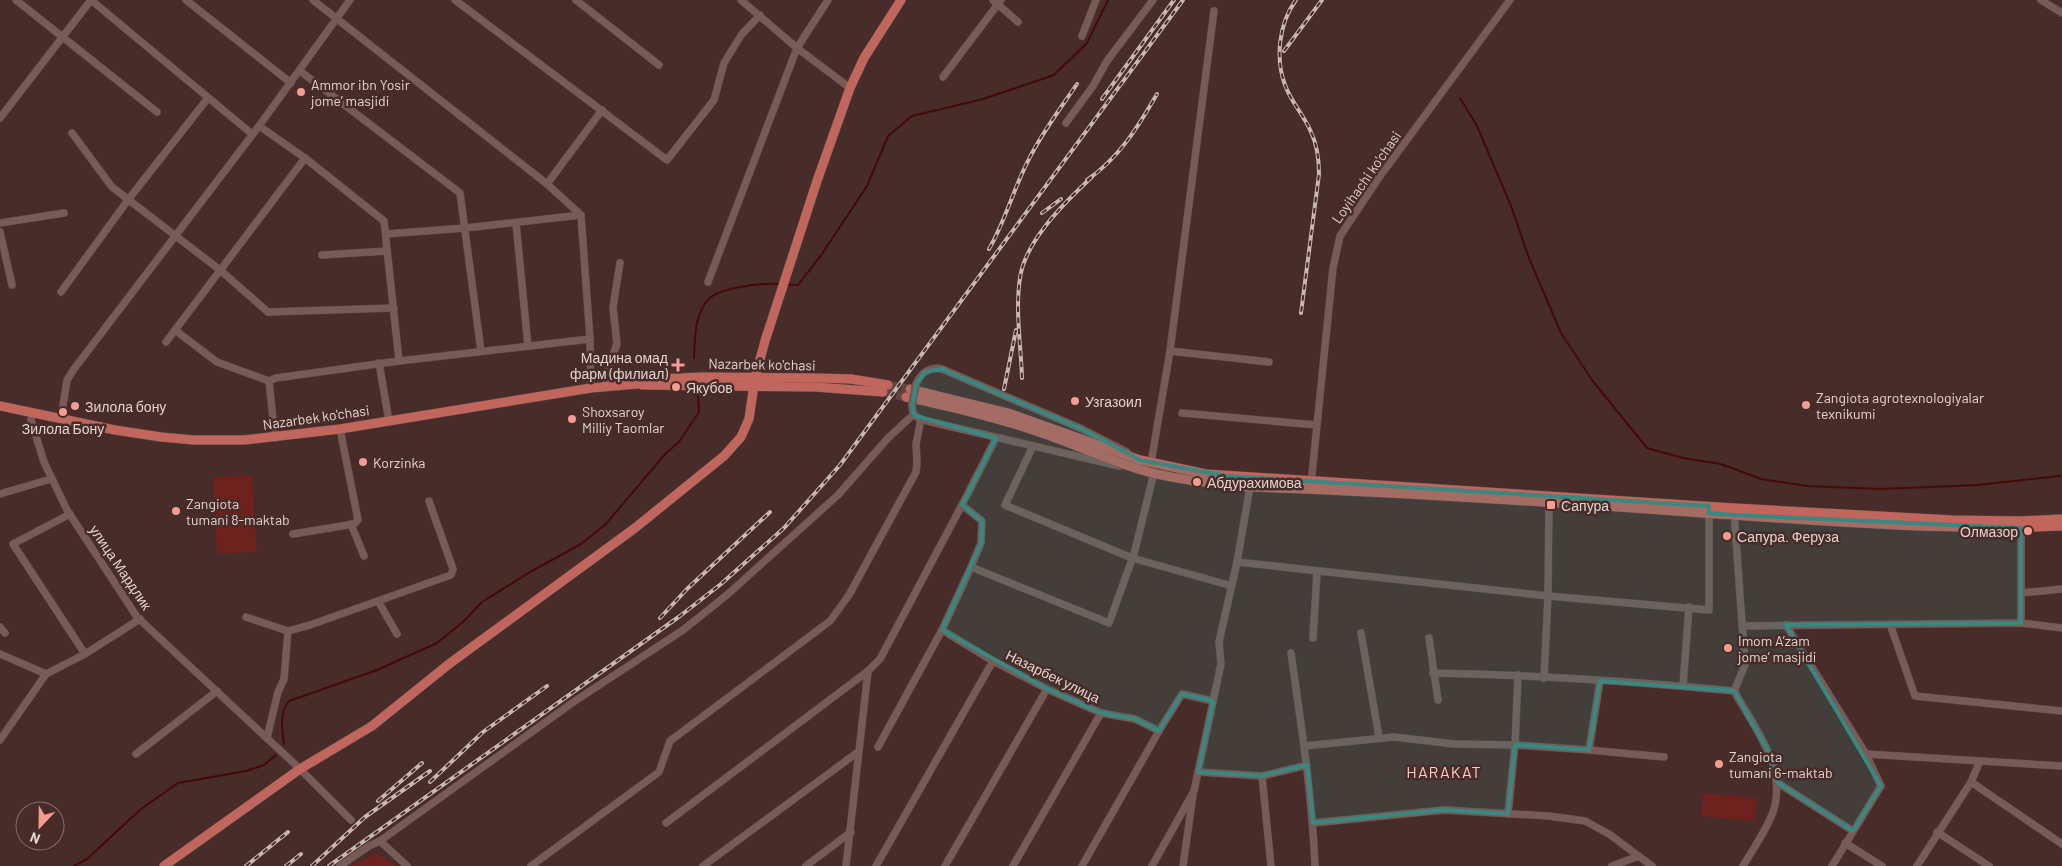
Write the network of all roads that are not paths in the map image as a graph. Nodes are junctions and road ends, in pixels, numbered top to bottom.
1 (16, 0) edge
2 (186, 0) edge
3 (313, 0) edge
4 (350, 0) edge
5 (455, 0) edge
6 (576, 0) edge
7 (741, 0) edge
8 (755, 0) edge
9 (828, 0) edge
10 (901, 0) edge
11 (1096, 0) edge
12 (1153, 0) edge
13 (1510, 0) edge
14 (2042, 0) edge
15 (997, 1) edge
16 (751, 8) junction
17 (1214, 11) dead end
18 (2062, 13) edge
19 (760, 15) junction
20 (336, 18) junction
21 (1018, 22) dead end
22 (63, 36) junction
23 (1082, 36) dead end
24 (797, 48) junction
25 (658, 66) dead end
26 (300, 71) junction
27 (943, 77) dead end
28 (291, 83) junction
29 (850, 88) junction
30 (208, 98) junction
31 (602, 110) junction
32 (157, 112) dead end
33 (0, 118) edge
34 (1066, 123) dead end
35 (259, 126) junction
36 (72, 132) dead end
37 (252, 134) junction
38 (305, 158) junction
39 (547, 184) junction
40 (128, 200) junction
41 (64, 214) dead end
42 (582, 215) junction
43 (0, 223) edge
44 (516, 223) junction
45 (465, 228) junction
46 (0, 232) edge
47 (386, 234) junction
48 (175, 236) junction
49 (387, 251) junction
50 (322, 256) dead end
51 (620, 262) dead end
52 (220, 270) junction
53 (708, 282) dead end
54 (12, 285) dead end
55 (61, 292) dead end
56 (394, 308) junction
57 (175, 330) junction
58 (590, 339) junction
59 (166, 342) dead end
60 (528, 346) junction
61 (481, 351) junction
62 (1170, 351) junction
63 (399, 360) junction
64 (1269, 362) dead end
65 (380, 363) junction
66 (268, 382) junction
67 (754, 382) junction
68 (606, 387) junction
69 (591, 388) junction
70 (886, 388) tunnel mouth
71 (911, 390) junction
72 (0, 406) edge
73 (32, 412) junction
74 (1182, 413) dead end
75 (914, 414) junction
76 (61, 418) junction
77 (921, 419) junction
78 (389, 421) junction
79 (1316, 425) junction
80 (340, 429) junction
81 (275, 438) junction
82 (996, 438) junction
83 (1033, 446) junction
84 (1151, 463) junction
85 (1139, 464) junction
86 (1154, 474) junction
87 (51, 479) junction
88 (1310, 485) junction
89 (1250, 487) junction
90 (0, 494) edge
91 (429, 501) dead end
92 (1549, 502) junction
93 (962, 505) junction
94 (1709, 510) junction
95 (1734, 512) junction
96 (70, 514) junction
97 (2062, 519) edge
98 (351, 524) junction
99 (2062, 526) edge
100 (2021, 528) junction
101 (292, 534) dead end
102 (364, 556) dead end
103 (1132, 558) junction
104 (1238, 562) junction
105 (971, 567) junction
106 (1317, 572) junction
107 (1232, 586) junction
108 (2062, 589) edge
109 (2021, 593) junction
110 (1548, 596) junction
111 (378, 601) junction
112 (1689, 607) junction
113 (246, 617) dead end
114 (140, 619) junction
115 (2021, 623) junction
116 (1890, 624) junction
117 (1786, 625) junction
118 (1742, 626) junction
119 (2062, 628) edge
120 (942, 630) junction
121 (288, 631) junction
122 (1361, 632) dead end
123 (397, 634) dead end
124 (1313, 638) dead end
125 (1429, 638) dead end
126 (1291, 653) dead end
127 (0, 654) edge
128 (85, 654) junction
129 (993, 661) junction
130 (868, 671) junction
131 (1433, 673) junction
132 (46, 674) junction
133 (1518, 675) junction
134 (1544, 678) junction
135 (1600, 681) junction
136 (1682, 686) junction
137 (1047, 689) junction
138 (217, 690) junction
139 (1734, 691) junction
140 (1438, 700) dead end
141 (1213, 701) junction
142 (2062, 711) edge
143 (1102, 713) junction
144 (1159, 732) junction
145 (267, 738) junction
146 (1379, 738) junction
147 (0, 740) edge
148 (1515, 745) junction
149 (1304, 746) junction
150 (878, 747) dead end
151 (1589, 750) junction
152 (858, 752) junction
153 (136, 754) dead end
154 (1866, 754) junction
155 (1664, 757) dead end
156 (1980, 761) junction
157 (1307, 765) junction
158 (2062, 766) edge
159 (300, 769) junction
160 (1198, 772) junction
161 (1262, 776) junction
162 (1971, 782) junction
163 (1778, 783) junction
164 (1194, 790) junction
165 (1508, 814) junction
166 (351, 820) dead end
167 (666, 823) dead end
168 (1314, 823) junction
169 (1852, 831) junction
170 (851, 832) junction
171 (1938, 832) junction
172 (380, 841) junction
173 (1846, 843) junction
174 (2062, 844) edge
175 (1638, 856) junction
176 (877, 864) edge
177 (164, 866) edge
178 (340, 866) edge
179 (407, 866) edge
180 (531, 866) edge
181 (703, 866) edge
182 (806, 866) edge
183 (846, 866) edge
184 (885, 866) edge
185 (945, 866) edge
186 (1013, 866) edge
187 (1082, 866) edge
188 (1152, 866) edge
189 (1183, 866) edge
190 (1271, 866) edge
191 (1315, 866) edge
192 (1612, 866) edge
193 (1652, 866) edge
194 (1743, 866) edge
195 (1832, 866) edge
196 (1882, 866) edge
197 (1917, 866) edge
198 (1988, 866) edge

1 - 22 street
2 - 28 street
3 - 20 street
4 - 20 street
5 - 31 street
6 - 25 street
7 - 16 street
8 - 16 street
9 - 24 street
10 - 29 main road
11 - 23 street
12 - 34 street
13 - 79 street, Loyihachi ko'chasi
14 - 18 street
15 - 21 street
15 - 27 street
16 - 19 street
17 - 62 street
19 - 24 street
19 - 31 street
20 - 26 street
20 - 39 street
22 - 30 street
22 - 32 street
22 - 33 street
24 - 29 street
24 - 53 street
26 - 28 street
26 - 45 street
28 - 35 street
29 - 67 main road
30 - 37 street
30 - 40 street
31 - 39 street
35 - 37 street
35 - 38 street
36 - 40 street
37 - 48 street
38 - 47 street
38 - 52 street
39 - 42 street
40 - 48 street
40 - 55 street
41 - 43 street
42 - 44 street
42 - 58 street
44 - 45 street
44 - 60 street
45 - 47 street
45 - 61 street
46 - 54 street
47 - 49 street
48 - 52 street
48 - 76 street
49 - 50 street
49 - 56 street
51 - 68 street
52 - 56 street
52 - 57 street
56 - 63 street
57 - 59 street
57 - 66 street
58 - 60 street
58 - 69 street
60 - 61 street
61 - 63 street
62 - 64 street
62 - 84 street
63 - 65 street
65 - 66 street
65 - 78 street
66 - 81 street
67 - 68 main road, Nazarbek ko'chasi
67 - 70 main road, Nazarbek ko'chasi
67 - 159 main road
68 - 69 main road, Nazarbek ko'chasi
69 - 78 main road, Nazarbek ko'chasi
71 - 75 street, bridge
71 - 85 main road
71 - 85 street
72 - 73 main road, Nazarbek ko'chasi
73 - 76 main road, Nazarbek ko'chasi
73 - 87 street, улица Мардлик
74 - 79 street
75 - 77 street
75 - 172 street
76 - 81 main road, Nazarbek ko'chasi
77 - 82 street
77 - 180 street
78 - 80 main road, Nazarbek ko'chasi
79 - 88 street, Loyihachi ko'chasi
80 - 81 main road, Nazarbek ko'chasi
80 - 98 street
82 - 83 street
82 - 93 street
83 - 85 street
83 - 103 street
84 - 85 main road
84 - 88 main road
85 - 86 main road
86 - 89 main road
86 - 103 street
87 - 90 street
87 - 96 street, улица Мардлик
88 - 89 main road
88 - 92 main road
88 - 94 main road
89 - 104 street
91 - 111 street
92 - 94 main road
92 - 110 street
93 - 105 street
93 - 130 street
94 - 95 main road
94 - 112 street
95 - 97 main road
95 - 100 main road
95 - 118 street
96 - 114 street, улица Мардлик
96 - 128 street
98 - 101 street
98 - 102 street
99 - 100 main road
100 - 109 street
103 - 105 street
103 - 107 street
104 - 106 street
104 - 107 street
105 - 120 street
106 - 110 street
106 - 124 street
107 - 141 street
108 - 109 street
109 - 115 street
110 - 112 street
110 - 134 street
111 - 121 street
111 - 123 street
112 - 136 street
113 - 121 street
114 - 128 street
114 - 138 street, улица Мардлик
115 - 116 street
115 - 119 street
116 - 117 street
116 - 142 street
117 - 118 street
117 - 154 street
118 - 139 street
120 - 129 street, Назарбек улица
120 - 150 street
121 - 145 street
122 - 146 street
125 - 131 street
126 - 149 street
127 - 132 street
128 - 132 street
129 - 137 street, Назарбек улица
129 - 176 street
130 - 152 street
130 - 167 street
131 - 133 street
131 - 140 street
132 - 147 street
133 - 134 street
133 - 148 street
134 - 135 street
135 - 136 street
135 - 151 street
136 - 139 street
137 - 143 street, Назарбек улица
137 - 185 street
138 - 145 street, улица Мардлик
138 - 153 street
139 - 163 street
141 - 144 street
141 - 160 street
143 - 144 street, Назарбек улица
143 - 186 street
144 - 187 street
145 - 159 street, улица Мардлик
146 - 148 street
146 - 149 street
148 - 151 street
148 - 165 street
149 - 157 street
151 - 155 street
152 - 170 street
152 - 181 street
154 - 156 street
154 - 169 street
156 - 158 street
156 - 162 street
157 - 161 street
157 - 168 street
159 - 166 street, улица Мардлик
159 - 177 main road
160 - 161 street
160 - 164 street
161 - 190 street
162 - 171 street
162 - 174 street
163 - 169 street
163 - 194 street
164 - 188 street
164 - 189 street
165 - 168 street
165 - 175 street
168 - 191 street
169 - 173 street
170 - 182 street
170 - 183 street
171 - 197 street
171 - 198 street
172 - 178 street
172 - 179 street
173 - 195 street
173 - 196 street
175 - 192 street
175 - 193 street
176 - 184 street

